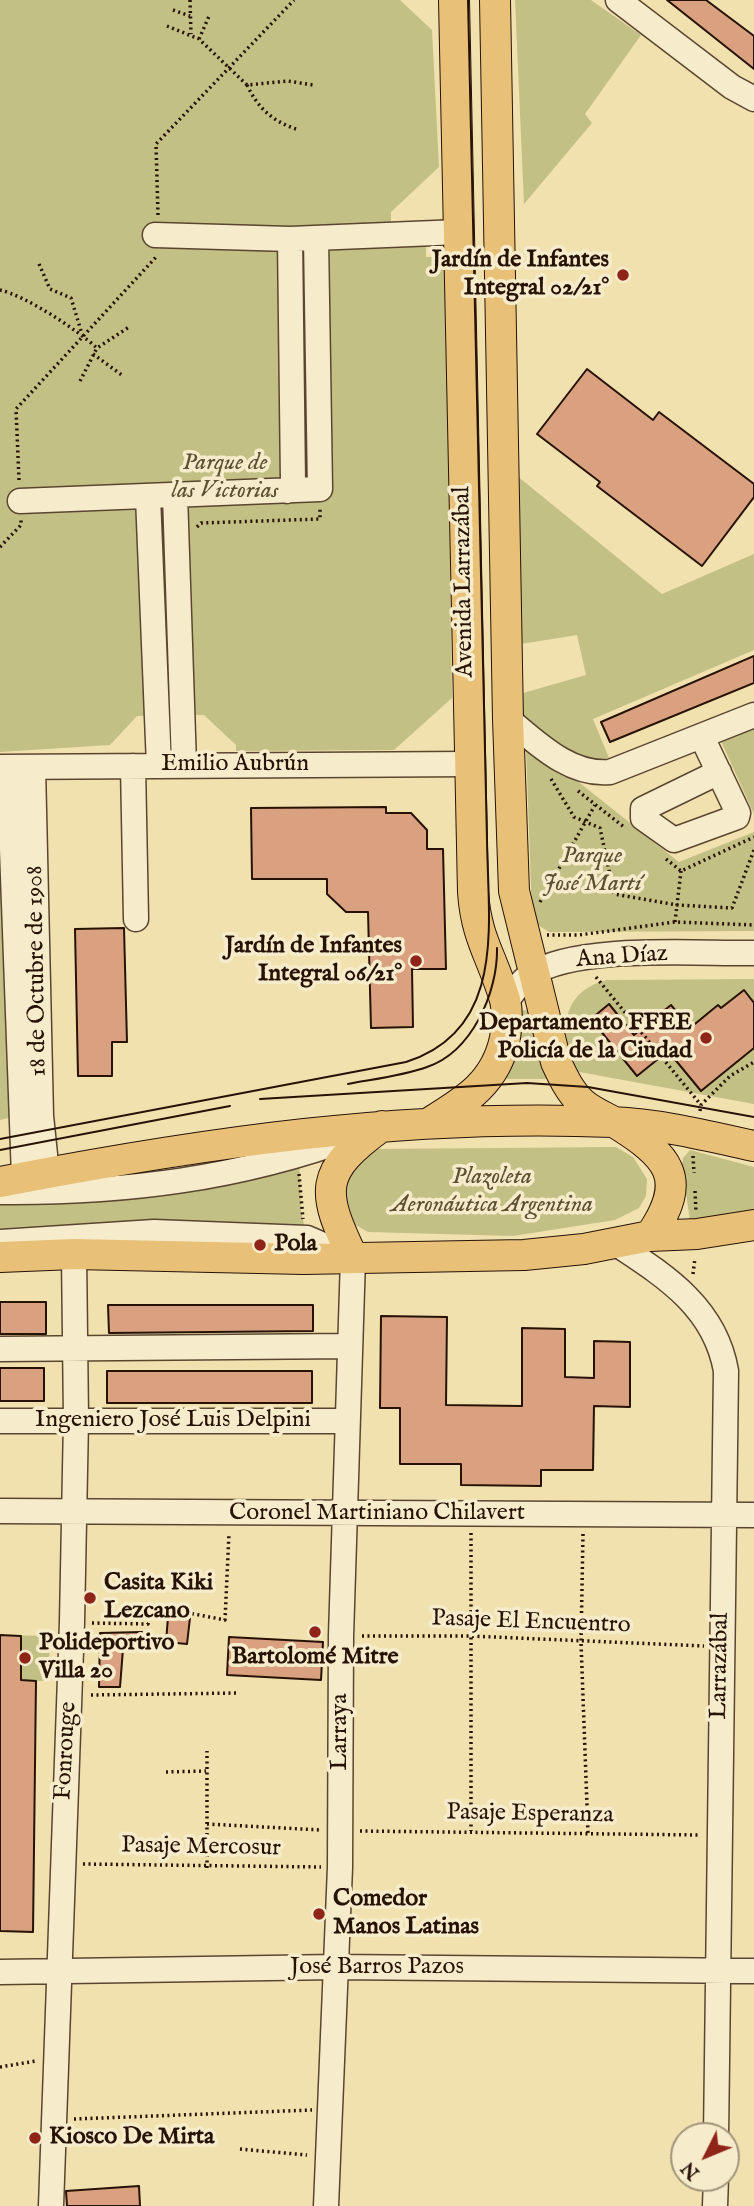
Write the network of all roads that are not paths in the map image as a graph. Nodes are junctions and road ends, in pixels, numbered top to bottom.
1 (618, 0) edge
2 (454, 4) edge
3 (495, 4) edge
4 (754, 99) edge
5 (164, 230) road end
6 (459, 232) junction
7 (316, 238) junction
8 (290, 239) junction
9 (286, 491) junction
10 (175, 495) junction
11 (148, 496) junction
12 (20, 501) road end
13 (466, 626) junction
14 (508, 626) junction
15 (754, 715) edge
16 (508, 719) junction
17 (702, 737) junction
18 (469, 764) junction
19 (184, 765) junction
20 (133, 766) junction
21 (159, 766) junction
22 (14, 767) edge
23 (719, 772) dead end
24 (136, 919) dead end
25 (754, 953) edge
26 (533, 973) junction
27 (506, 1003) junction
28 (613, 1122) junction
29 (429, 1123) junction
30 (382, 1126) junction
31 (754, 1146) edge
32 (18, 1181) edge
33 (754, 1225) edge
34 (650, 1236) junction
35 (0, 1242) edge
36 (615, 1243) junction
37 (74, 1254) junction
38 (0, 1257) edge
39 (353, 1258) junction
40 (350, 1346) junction
41 (0, 1349) edge
42 (76, 1349) junction
43 (76, 1420) junction
44 (0, 1421) edge
45 (346, 1421) junction
46 (0, 1511) edge
47 (75, 1512) junction
48 (344, 1514) junction
49 (725, 1515) junction
50 (754, 1515) edge
51 (337, 1967) junction
52 (720, 1970) junction
53 (754, 1971) edge
54 (0, 1972) edge
55 (59, 1972) junction
56 (716, 2122) edge
57 (51, 2206) edge
58 (326, 2206) edge

1 - 4 street
2 - 3 main road
2 - 6 main road, Avenida Larrazábal
3 - 14 main road, Avenida Larrazábal
5 - 8 street
6 - 7 street
6 - 13 main road, Avenida Larrazábal
7 - 8 street
7 - 9 street
8 - 9 street
9 - 10 street
10 - 11 street
10 - 19 street
11 - 12 street
11 - 21 street
13 - 14 main road
13 - 18 main road, Avenida Larrazábal
14 - 16 main road, Avenida Larrazábal
15 - 17 street
16 - 17 street
16 - 26 main road, Avenida Larrazábal
17 - 23 street
18 - 19 street, Emilio Aubrún
18 - 27 main road, Avenida Larrazábal
19 - 21 street, Emilio Aubrún
20 - 21 street, Emilio Aubrún
20 - 22 street, Emilio Aubrún
20 - 24 street
22 - 32 street, 18 de Octubre de 1908
25 - 26 street, Ana Díaz
26 - 27 street
26 - 28 main road, Avenida Larrazábal
27 - 29 main road, Avenida Larrazábal
28 - 29 main road
28 - 31 main road
28 - 34 main road, Avenida Larrazábal
29 - 30 main road
30 - 32 main road
30 - 32 street
30 - 39 main road
33 - 34 main road
34 - 36 main road
35 - 39 street
36 - 39 main road
36 - 49 street, Larrazábal
37 - 38 main road
37 - 39 main road
37 - 42 street, Fonrouge
39 - 40 street, Larraya
40 - 42 street
40 - 45 street, Larraya
41 - 42 street
42 - 43 street, Fonrouge
43 - 44 street, Ingeniero José Luis Delpini
43 - 45 street, Ingeniero José Luis Delpini
43 - 47 street, Fonrouge
45 - 48 street, Larraya
46 - 47 street, Coronel Martiniano Chilavert
47 - 48 street, Coronel Martiniano Chilavert
47 - 55 street, Fonrouge
48 - 49 street, Coronel Martiniano Chilavert
48 - 51 street, Larraya
49 - 50 street, Coronel Martiniano Chilavert
49 - 52 street, Larrazábal
51 - 52 street, José Barros Pazos
51 - 55 street, José Barros Pazos
51 - 58 street, Larraya
52 - 53 street, José Barros Pazos
52 - 56 street, Larrazábal
54 - 55 street, José Barros Pazos
55 - 57 street, Fonrouge

